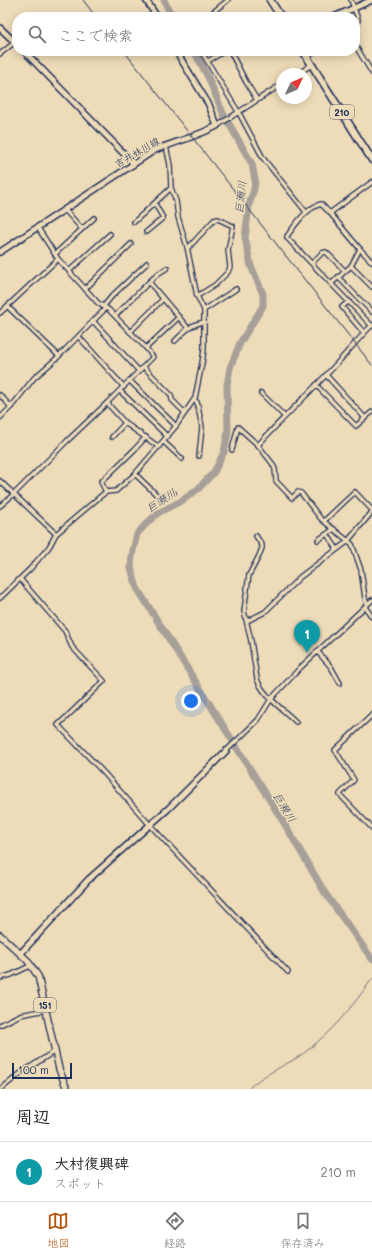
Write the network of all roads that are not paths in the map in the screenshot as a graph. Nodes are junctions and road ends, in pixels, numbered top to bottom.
1 (146, 0) edge
2 (219, 0) edge
3 (228, 0) edge
4 (270, 0) edge
5 (351, 0) edge
6 (372, 0) edge
7 (223, 4) junction
8 (354, 7) junction
9 (154, 12) edge
10 (214, 12) edge
11 (277, 12) edge
12 (344, 12) edge
13 (356, 12) edge
14 (0, 28) edge
15 (12, 39) edge
16 (12, 46) edge
17 (0, 54) edge
18 (360, 54) edge
19 (29, 56) edge
20 (179, 56) edge
21 (204, 56) edge
22 (216, 56) edge
23 (233, 56) edge
24 (306, 57) edge
25 (208, 61) junction
26 (311, 65) junction
27 (307, 68) edge
28 (372, 74) edge
29 (276, 88) edge
30 (257, 100) junction
31 (238, 113) junction
32 (219, 125) junction
33 (166, 146) junction
34 (371, 155) edge
35 (134, 164) junction
36 (372, 182) edge
37 (171, 188) junction
38 (155, 204) junction
39 (64, 210) junction
40 (306, 212) junction
41 (330, 213) junction
42 (94, 218) dead end
43 (134, 222) dead end
44 (38, 228) junction
45 (82, 229) junction
46 (146, 232) dead end
47 (110, 234) dead end
48 (131, 244) dead end
49 (187, 247) junction
50 (360, 249) junction
51 (0, 252) edge
52 (55, 254) junction
53 (58, 259) junction
54 (372, 262) edge
55 (147, 263) dead end
56 (312, 263) junction
57 (351, 266) junction
58 (168, 268) dead end
59 (69, 271) junction
60 (345, 271) junction
61 (338, 277) junction
62 (149, 282) junction
63 (332, 283) junction
64 (372, 287) edge
65 (85, 289) junction
66 (236, 289) dead end
67 (197, 296) junction
68 (164, 299) junction
69 (348, 301) junction
70 (7, 306) junction
71 (104, 308) junction
72 (204, 310) junction
73 (372, 312) edge
74 (0, 313) edge
75 (114, 316) junction
76 (179, 317) junction
77 (93, 321) junction
78 (204, 322) junction
79 (372, 326) edge
80 (188, 328) junction
81 (130, 332) junction
82 (364, 333) junction
83 (79, 337) junction
84 (175, 341) dead end
85 (146, 348) junction
86 (59, 356) junction
87 (144, 367) junction
88 (139, 371) junction
89 (326, 375) junction
90 (130, 381) junction
91 (316, 385) junction
92 (124, 387) junction
93 (120, 391) junction
94 (261, 393) dead end
95 (0, 395) edge
96 (194, 400) junction
97 (107, 403) junction
98 (12, 407) junction
99 (372, 412) edge
100 (185, 413) junction
101 (284, 416) junction
102 (0, 418) edge
103 (365, 418) junction
104 (125, 423) junction
105 (176, 426) junction
106 (112, 437) dead end
107 (146, 437) junction
108 (168, 437) junction
109 (164, 442) junction
110 (258, 445) junction
111 (159, 447) junction
112 (232, 450) dead end
113 (199, 456) dead end
114 (182, 459) dead end
115 (135, 474) junction
116 (0, 481) edge
117 (106, 492) junction
118 (174, 493) dead end
119 (14, 494) junction
120 (0, 506) edge
121 (372, 511) edge
122 (324, 521) junction
123 (334, 529) junction
124 (56, 534) junction
125 (327, 534) junction
126 (256, 536) dead end
127 (318, 540) dead end
128 (349, 541) junction
129 (337, 549) junction
130 (20, 579) junction
131 (0, 598) edge
132 (372, 600) edge
133 (366, 606) junction
134 (372, 617) edge
135 (247, 621) junction
136 (317, 651) junction
137 (340, 683) dead end
138 (271, 699) junction
139 (372, 715) edge
140 (296, 722) dead end
141 (226, 751) joint
142 (150, 825) junction
143 (372, 828) edge
144 (0, 935) edge
145 (21, 953) junction
146 (32, 965) junction
147 (288, 972) dead end
148 (0, 978) edge
149 (46, 1010) junction
150 (0, 1025) edge
151 (55, 1051) junction
152 (1, 1089) edge
153 (67, 1089) edge

1 - 9 street
2 - 7 street
3 - 7 street
4 - 11 highway
5 - 8 street
6 - 8 street
7 - 10 street
8 - 12 street
8 - 13 street
14 - 15 street
16 - 17 street
18 - 28 street
19 - 35 street
20 - 32 street
21 - 25 street
22 - 25 street
23 - 30 street
24 - 26 highway, 210
25 - 31 street
26 - 27 street
26 - 34 highway, 210
29 - 30 street
30 - 31 street
31 - 32 street
31 - 40 street
32 - 33 street, 吉井妹川線
33 - 35 street, 吉井妹川線
33 - 37 street
35 - 39 street, 吉井妹川線
36 - 41 street
37 - 38 street
37 - 49 street
38 - 43 street
38 - 46 street
39 - 44 street, 吉井妹川線
39 - 45 street
40 - 41 street
40 - 56 street
41 - 50 street
42 - 45 street
44 - 51 street, 吉井妹川線
44 - 52 street
45 - 52 street
47 - 59 street
48 - 65 street
49 - 67 street
49 - 67 street
50 - 54 street
50 - 57 street
52 - 53 street
53 - 59 street
53 - 70 street
55 - 71 street
56 - 60 street
56 - 63 street
57 - 60 street
57 - 64 street
58 - 62 street
59 - 65 street
60 - 61 street
61 - 63 street
61 - 73 street
62 - 68 street
62 - 75 street
63 - 69 street
65 - 71 street
66 - 72 street
67 - 72 street
68 - 76 street
68 - 81 street
69 - 79 street
69 - 82 street
70 - 74 street
70 - 86 street
71 - 75 street
71 - 77 street
72 - 78 street
75 - 81 street
76 - 80 street
76 - 85 street
77 - 83 street
77 - 88 street
78 - 80 street
78 - 96 street
79 - 82 street
80 - 84 street
81 - 85 street
82 - 89 street
83 - 86 street
83 - 92 street
85 - 87 street
86 - 98 street
87 - 88 street
87 - 100 street
88 - 90 street
89 - 91 street
89 - 103 street
90 - 92 street
90 - 105 street
91 - 101 street
91 - 103 street
92 - 93 street
93 - 97 street
93 - 108 street
94 - 101 street
95 - 98 street
96 - 100 street
96 - 113 street
97 - 104 street
97 - 119 street
98 - 102 street
99 - 103 street
100 - 105 street
101 - 110 street
104 - 106 street
104 - 107 street
105 - 108 street
107 - 111 street
107 - 117 street
108 - 109 street
109 - 111 street
109 - 114 street
110 - 112 street
110 - 122 street
111 - 115 street
115 - 117 street
115 - 118 street
116 - 119 street
117 - 124 street
119 - 120 street
119 - 124 street
121 - 122 street
121 - 128 street
122 - 123 street
123 - 125 street
123 - 128 street
124 - 130 street
125 - 127 street
125 - 129 street
126 - 135 street
128 - 129 street
128 - 133 street
129 - 135 street
130 - 131 street
130 - 142 street
132 - 133 street
133 - 134 street
133 - 136 street
135 - 138 street
136 - 137 street
136 - 138 street
138 - 140 street
138 - 141 street
139 - 143 street
141 - 142 street
142 - 145 street
142 - 147 street
144 - 145 main road, 151
145 - 146 main road, 151
146 - 148 street
146 - 149 main road, 151
149 - 150 street
149 - 151 main road, 151
151 - 152 street
151 - 153 main road, 151

